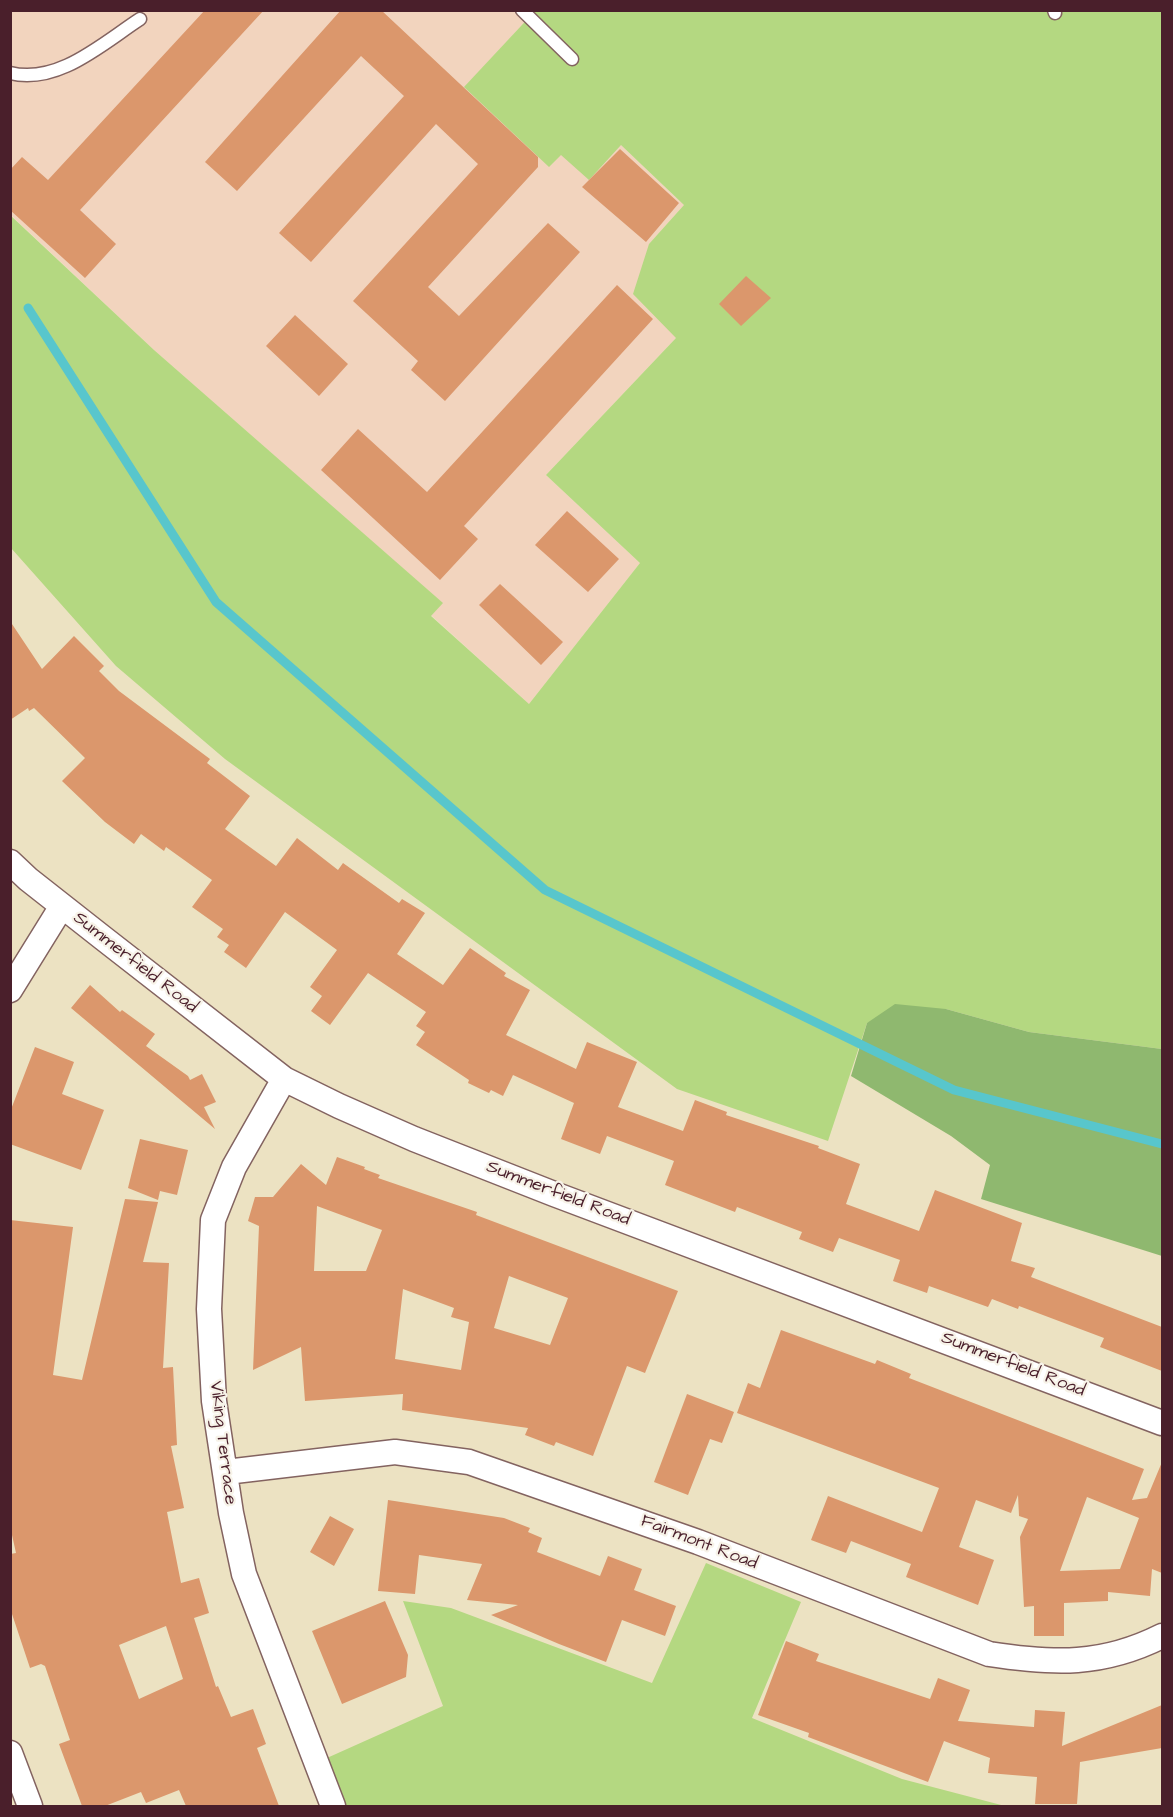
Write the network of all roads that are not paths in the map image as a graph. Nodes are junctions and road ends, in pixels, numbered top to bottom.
1 (522, 10) edge
2 (140, 19) dead end
3 (572, 59) dead end
4 (10, 73) edge
5 (10, 862) edge
6 (62, 906) junction
7 (10, 990) edge
8 (285, 1079) junction
9 (1162, 1423) edge
10 (226, 1472) junction
11 (1162, 1636) edge
12 (10, 1753) edge
13 (30, 1806) edge
14 (333, 1806) edge

1 - 3 lane
2 - 4 lane
5 - 6 street, Summerfield Road
6 - 7 street
6 - 8 street, Summerfield Road
8 - 9 street, Summerfield Road
8 - 10 street, Viking Terrace
10 - 11 street, Fairmont Road
10 - 14 street, Viking Terrace
12 - 13 street

